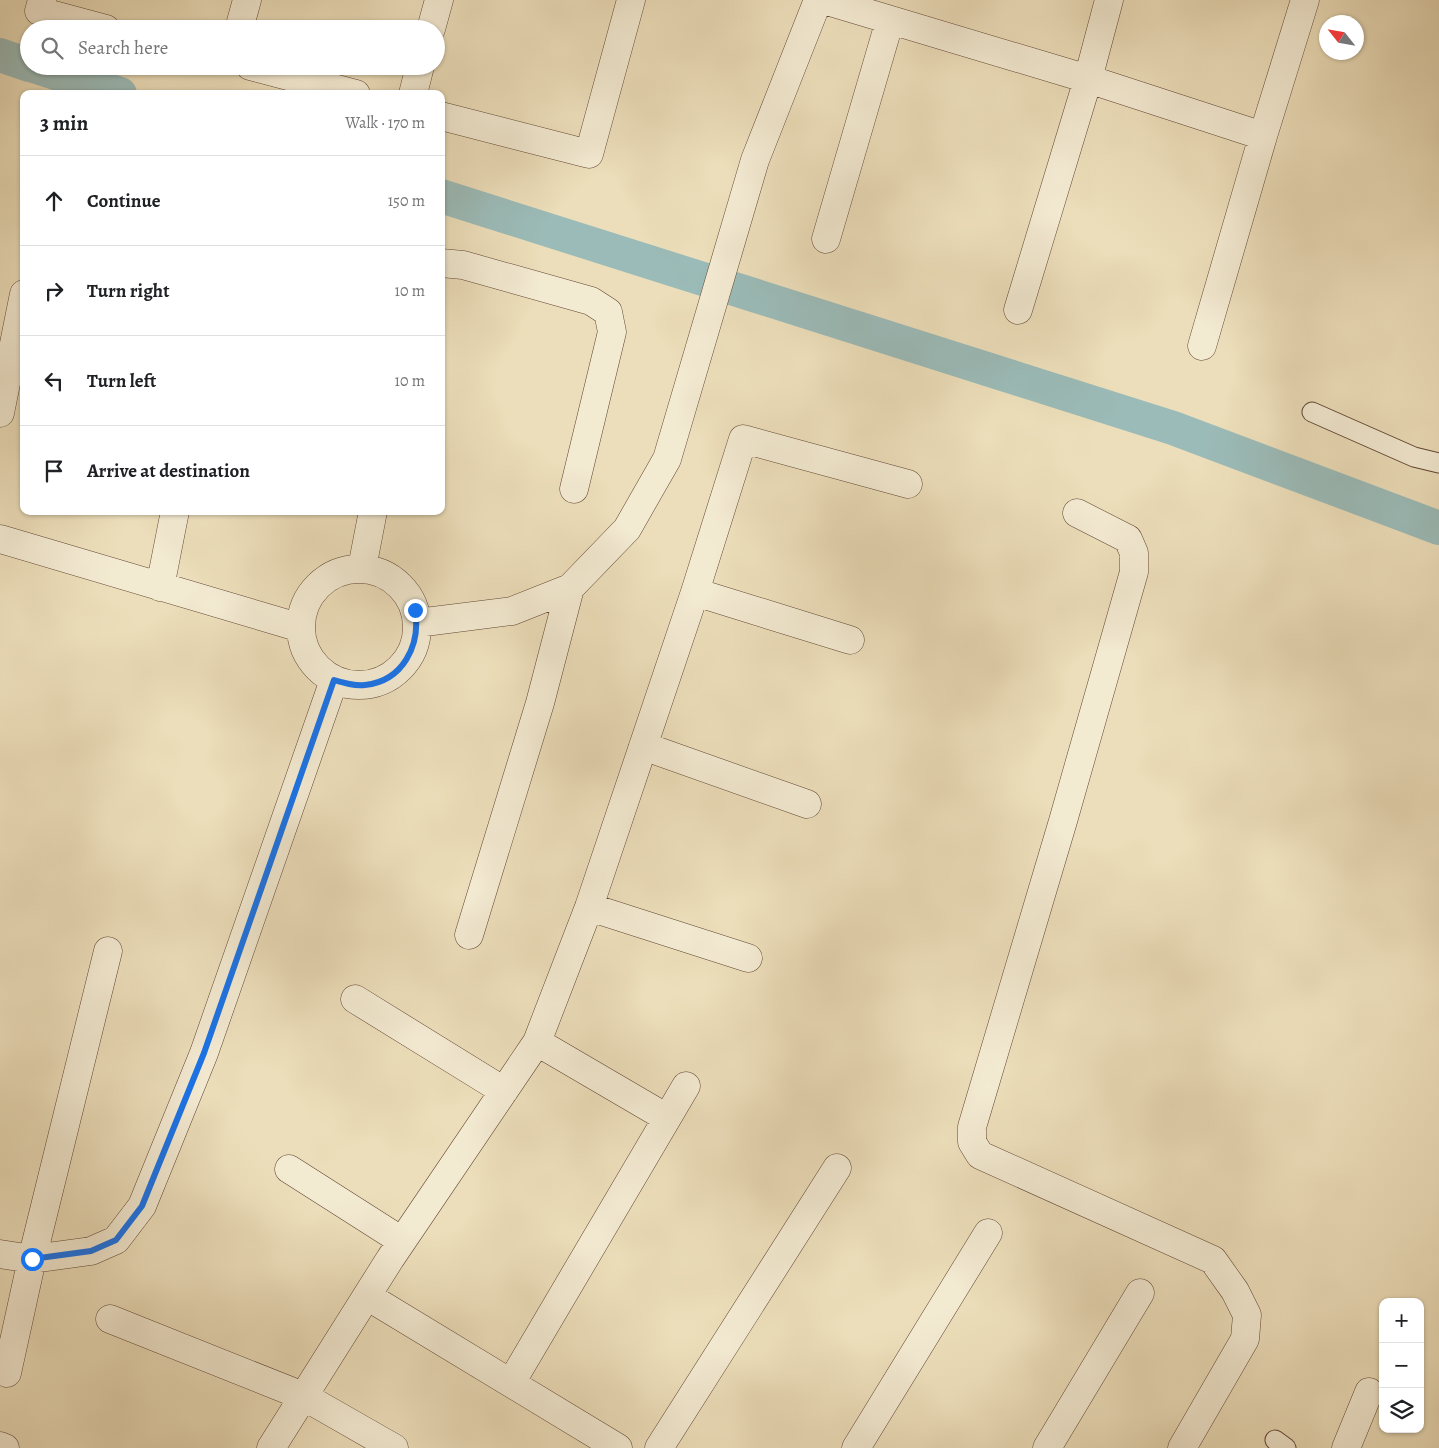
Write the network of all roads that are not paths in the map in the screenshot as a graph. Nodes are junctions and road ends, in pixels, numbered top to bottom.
1 (42, 0) edge
2 (247, 0) edge
3 (438, 0) edge
4 (631, 0) edge
5 (818, 0) edge
6 (824, 0) edge
7 (1109, 0) edge
8 (1305, 0) edge
9 (72, 20) edge
10 (241, 20) edge
11 (433, 20) edge
12 (890, 20) junction
13 (284, 75) edge
14 (418, 75) edge
15 (1088, 79) junction
16 (341, 90) edge
17 (414, 90) edge
18 (445, 117) edge
19 (1263, 136) junction
20 (826, 239) dead end
21 (445, 264) edge
22 (1018, 310) dead end
23 (20, 314) edge
24 (1202, 346) dead end
25 (1312, 412) dead end
26 (0, 413) edge
27 (1439, 462) edge
28 (908, 484) dead end
29 (574, 489) dead end
30 (1077, 513) dead end
31 (174, 515) edge
32 (372, 515) edge
33 (0, 539) edge
34 (362, 568) junction
35 (160, 587) junction
36 (570, 588) junction
37 (695, 592) junction
38 (417, 622) junction
39 (301, 628) junction
40 (850, 640) dead end
41 (334, 680) junction
42 (643, 746) junction
43 (807, 804) dead end
44 (589, 907) junction
45 (470, 935) dead end
46 (108, 950) dead end
47 (748, 958) dead end
48 (354, 999) dead end
49 (537, 1042) junction
50 (686, 1086) dead end
51 (504, 1091) junction
52 (667, 1118) junction
53 (837, 1168) dead end
54 (289, 1169) dead end
55 (988, 1234) dead end
56 (402, 1241) junction
57 (0, 1254) edge
58 (32, 1259) junction
59 (1140, 1293) dead end
60 (366, 1296) junction
61 (110, 1319) dead end
62 (7, 1373) dead end
63 (511, 1383) junction
64 (1368, 1392) dead end
65 (304, 1396) junction
66 (0, 1446) edge
67 (5, 1448) edge
68 (271, 1448) edge
69 (394, 1448) edge
70 (618, 1448) edge
71 (659, 1448) edge
72 (856, 1448) edge
73 (1047, 1448) edge
74 (1182, 1448) edge
75 (1346, 1448) edge

1 - 9 street
2 - 10 street
3 - 11 street
4 - 18 street
5 - 36 street
6 - 12 street
7 - 15 street
8 - 19 street
12 - 15 street
12 - 20 street
13 - 16 street
14 - 17 street
15 - 19 street
15 - 22 street
19 - 24 street
21 - 29 street
23 - 26 street
25 - 27 lane
28 - 37 street
30 - 74 street
31 - 35 street
32 - 34 street
33 - 35 street
34 - 38 street
34 - 39 street
35 - 39 street
36 - 38 street
36 - 45 street
37 - 40 street
37 - 42 street
38 - 41 street
39 - 41 street
41 - 58 street
42 - 43 street
42 - 44 street
44 - 47 street
44 - 49 street
46 - 58 street
48 - 51 street
49 - 51 street
49 - 52 street
50 - 52 street
51 - 56 street
52 - 63 street
53 - 71 street
54 - 56 street
55 - 72 street
56 - 60 street
57 - 58 street
58 - 62 street
59 - 73 street
60 - 63 street
60 - 65 street
61 - 65 street
63 - 70 street
64 - 75 street
65 - 68 street
65 - 69 street
66 - 67 street

